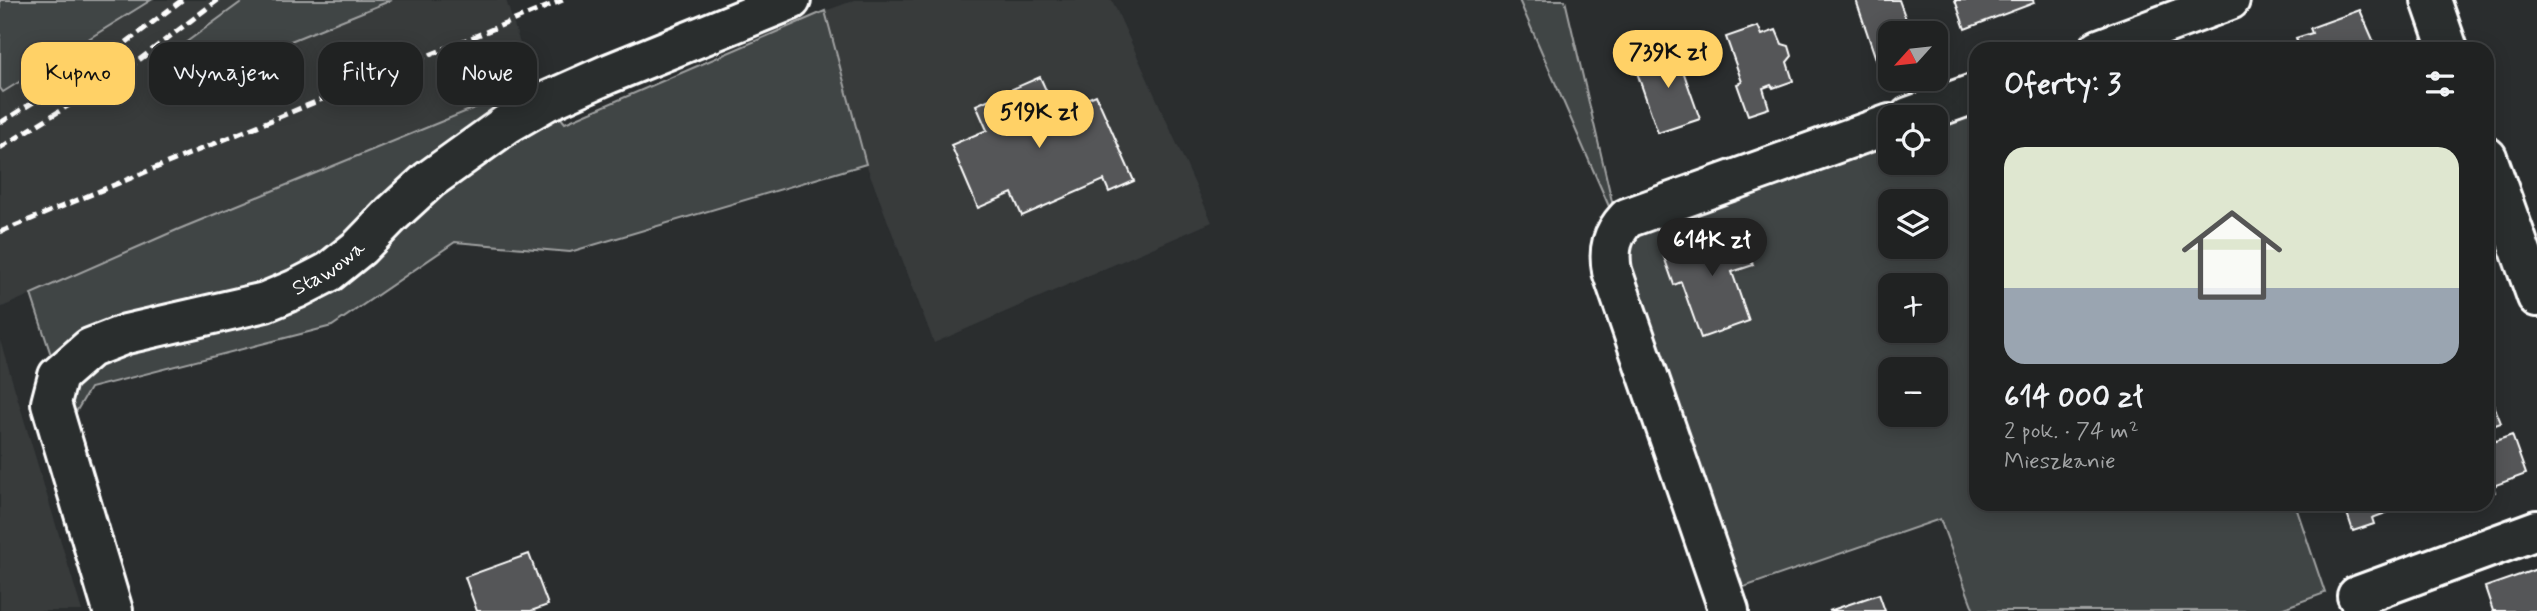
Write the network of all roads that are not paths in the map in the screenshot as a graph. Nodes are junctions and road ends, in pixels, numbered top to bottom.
1 (791, 0) edge
2 (2230, 0) edge
3 (2431, 0) edge
4 (2118, 42) edge
5 (2446, 42) edge
6 (1969, 96) edge
7 (1942, 105) edge
8 (1878, 128) edge
9 (2494, 177) edge
10 (2537, 297) edge
11 (2537, 530) edge
12 (2357, 596) dead end
13 (113, 611) edge
14 (1728, 611) edge

1 - 13 street, Stawowa
2 - 4 street
3 - 5 street
6 - 7 street
8 - 14 street
9 - 10 street
11 - 12 street

